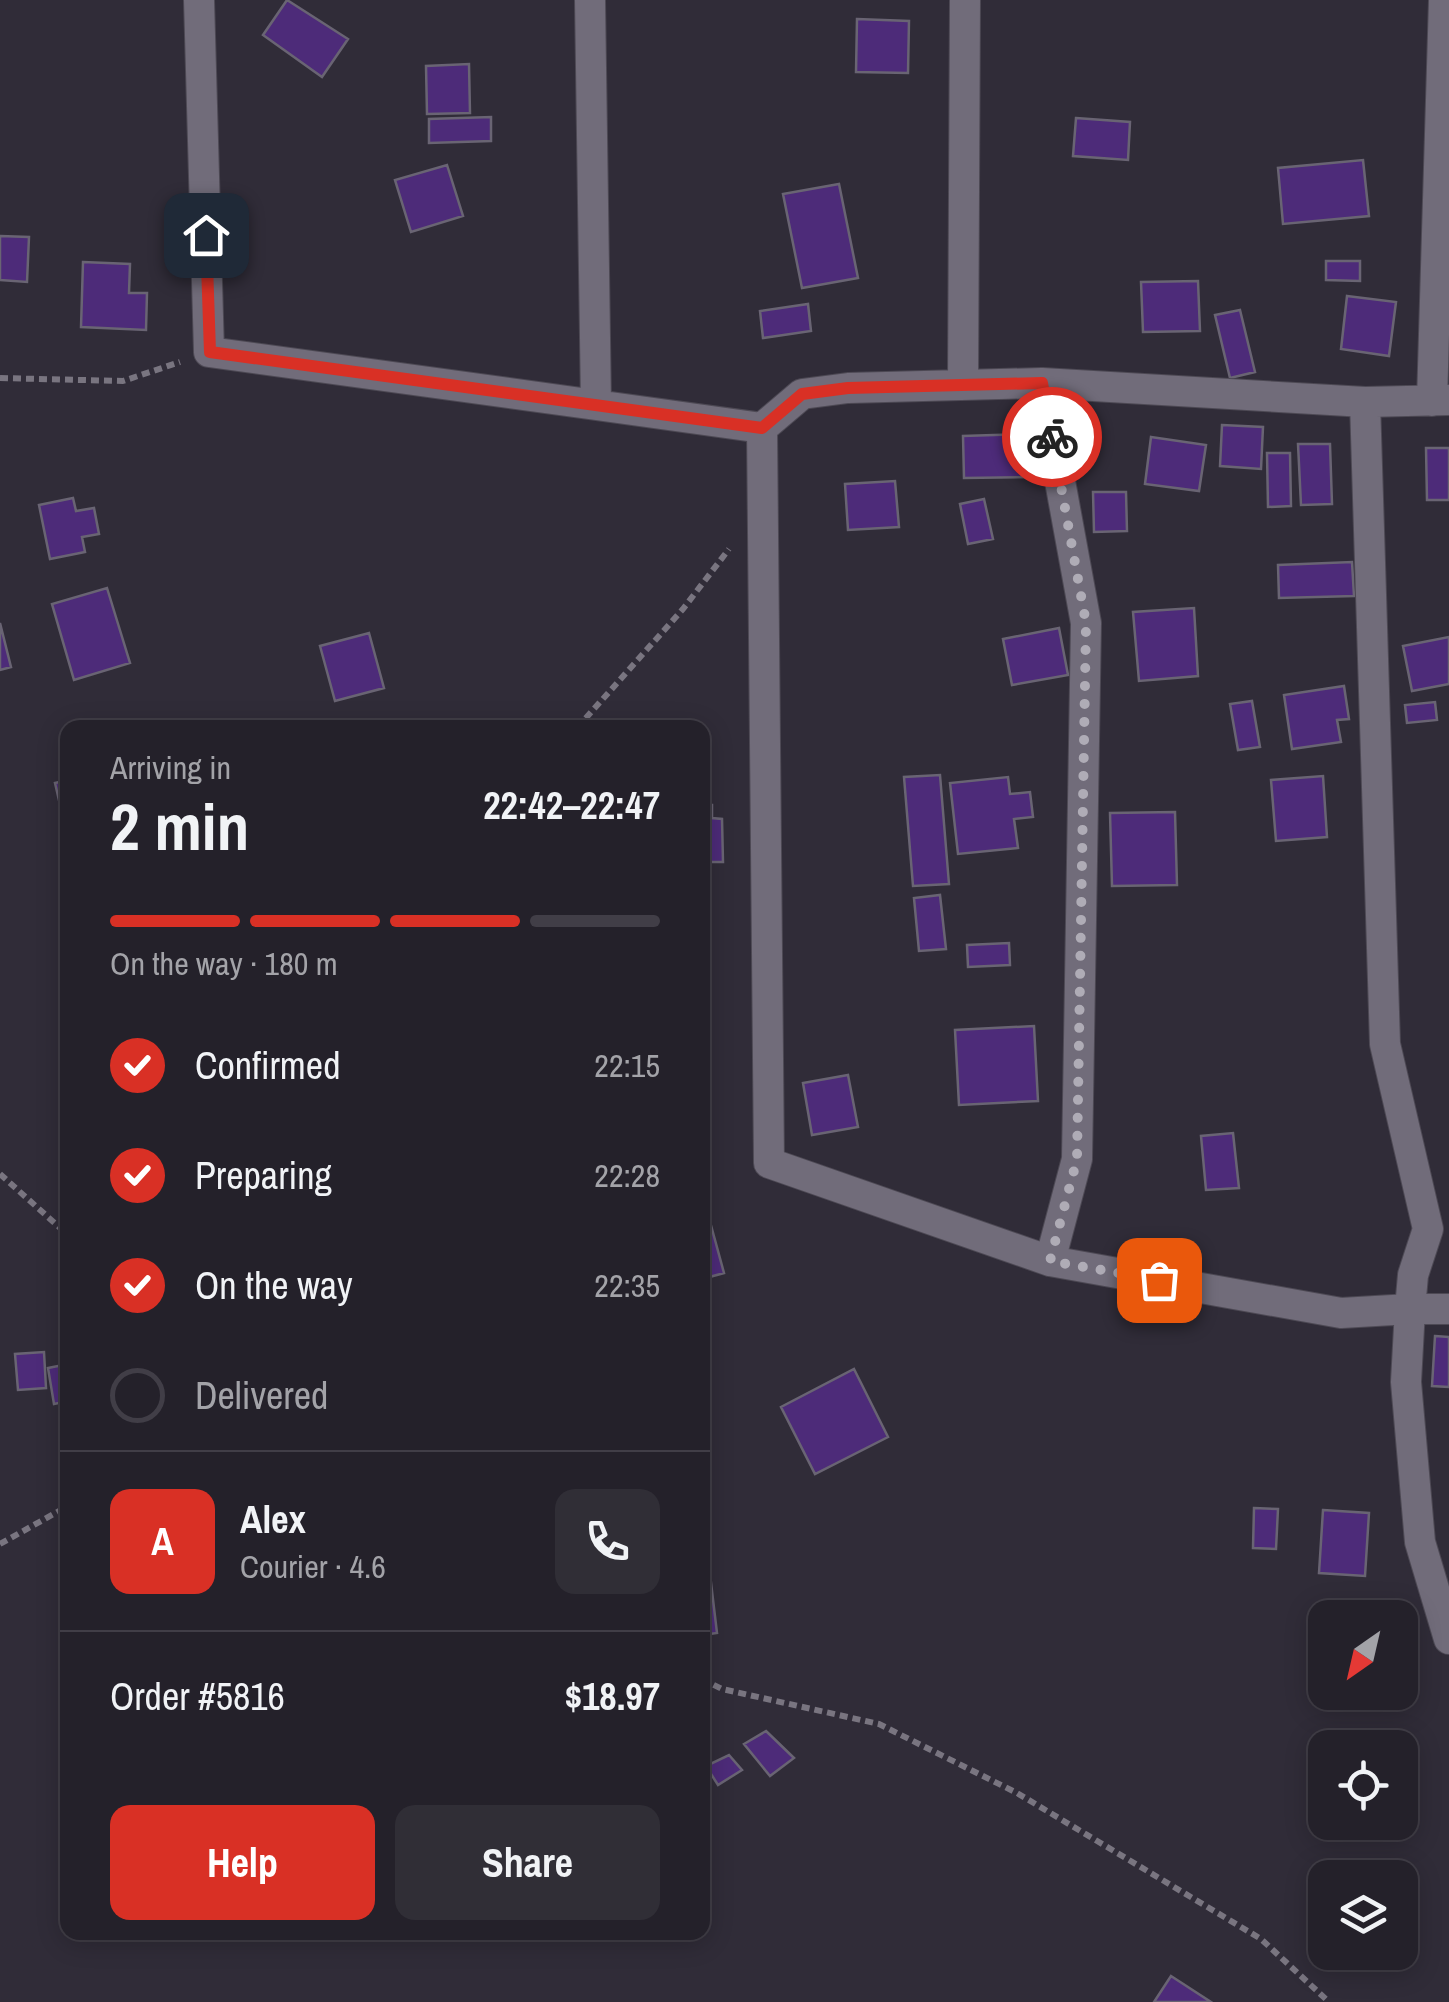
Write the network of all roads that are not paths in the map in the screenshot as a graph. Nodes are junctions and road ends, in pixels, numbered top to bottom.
1 (199, 0) edge
2 (590, 0) edge
3 (965, 0) edge
4 (1444, 0) edge
5 (1042, 383) junction
6 (963, 384) junction
7 (1441, 400) edge
8 (1365, 402) junction
9 (596, 405) junction
10 (762, 428) junction
11 (1050, 1261) junction
12 (1410, 1309) junction
13 (1449, 1309) edge
14 (1449, 1639) edge

1 - 9 street
2 - 9 street
3 - 6 street
4 - 7 street
5 - 6 street
5 - 8 street
5 - 11 street
6 - 10 street
7 - 8 street
8 - 12 street
9 - 10 street
10 - 11 street
11 - 12 street
12 - 13 street
12 - 14 street

